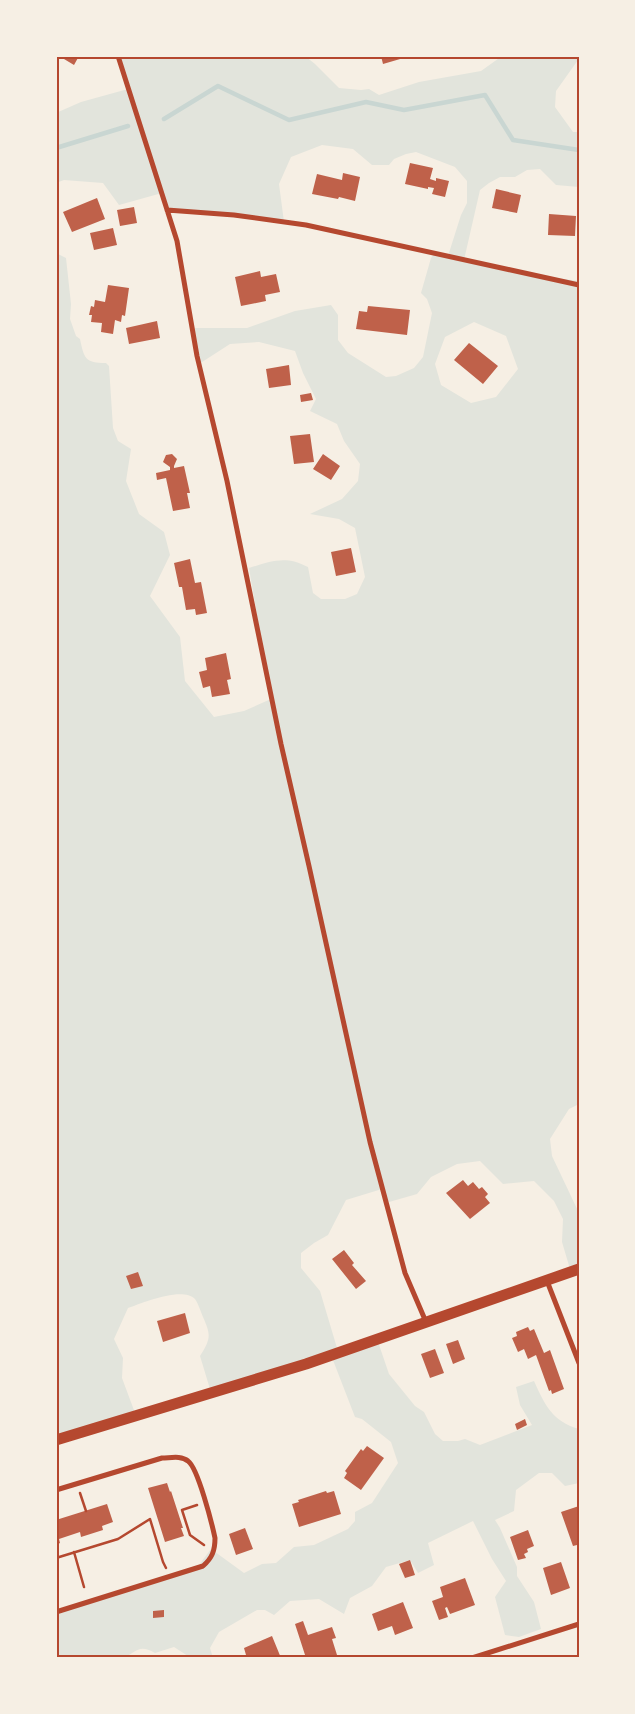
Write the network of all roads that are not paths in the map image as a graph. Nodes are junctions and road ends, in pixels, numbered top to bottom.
1 (118, 56) edge
2 (167, 210) junction
3 (579, 285) edge
4 (579, 1270) edge
5 (547, 1280) junction
6 (426, 1322) junction
7 (579, 1364) edge
8 (56, 1440) edge
9 (56, 1490) edge
10 (56, 1612) edge
11 (579, 1624) edge
12 (472, 1658) edge

1 - 2 street
2 - 3 street
2 - 6 street
4 - 5 main road
5 - 6 main road
5 - 7 street
6 - 8 main road
9 - 10 street
11 - 12 street

